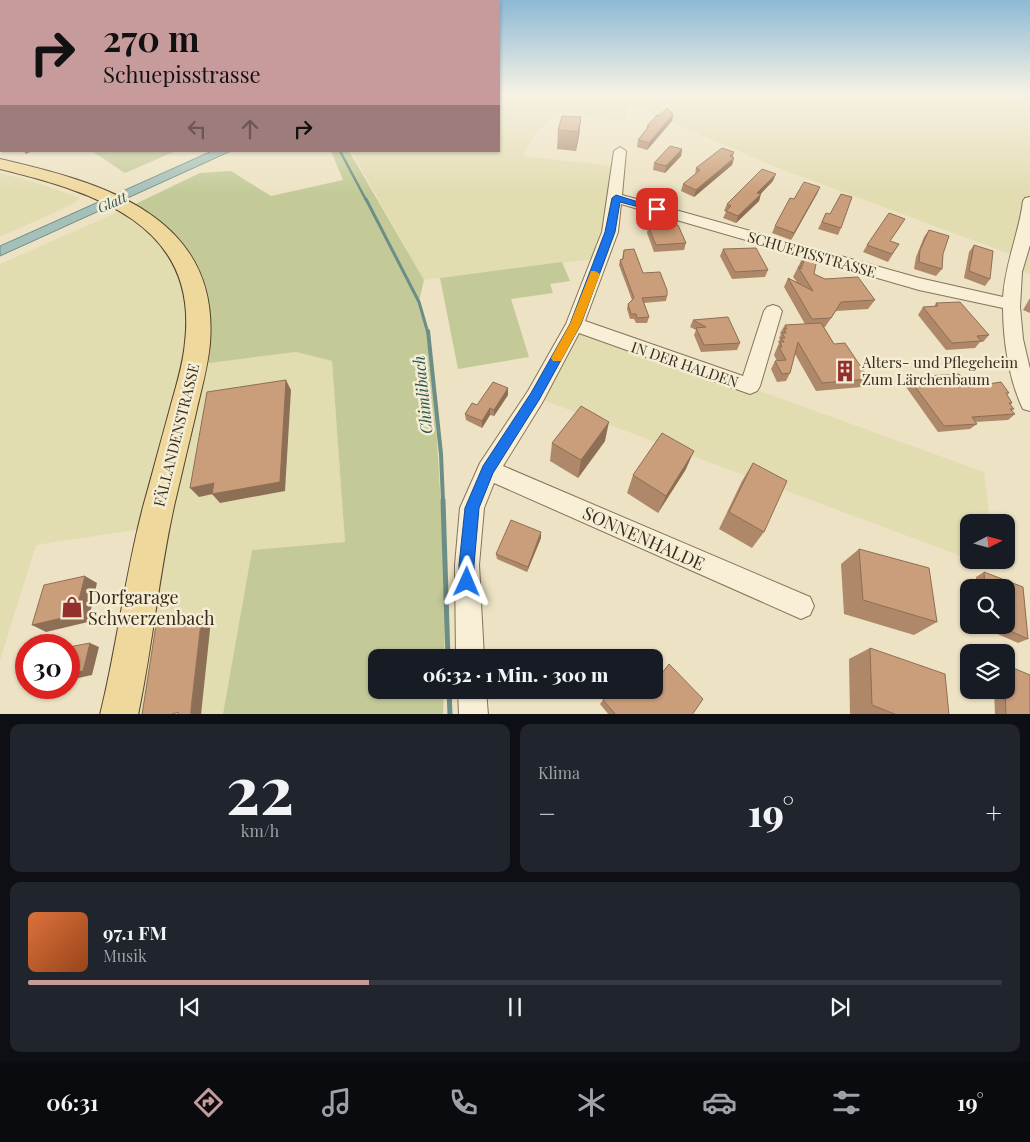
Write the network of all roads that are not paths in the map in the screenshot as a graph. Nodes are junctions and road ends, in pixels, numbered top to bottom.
1 (620, 152) dead end
2 (0, 164) edge
3 (616, 198) junction
4 (1030, 201) edge
5 (1010, 304) junction
6 (773, 312) dead end
7 (575, 324) junction
8 (1030, 403) edge
9 (488, 470) junction
10 (801, 606) dead end
11 (470, 649) edge
12 (473, 699) edge
13 (119, 714) edge
14 (474, 714) edge

1 - 3 street
2 - 13 main road, FÄLLANDENSTRASSE
3 - 5 street, SCHUEPISSTRASSE
3 - 7 street
4 - 5 street
5 - 8 street
6 - 7 street, IN DER HALDEN
7 - 9 street
9 - 10 street, SONNENHALDE
9 - 11 street
12 - 14 street

